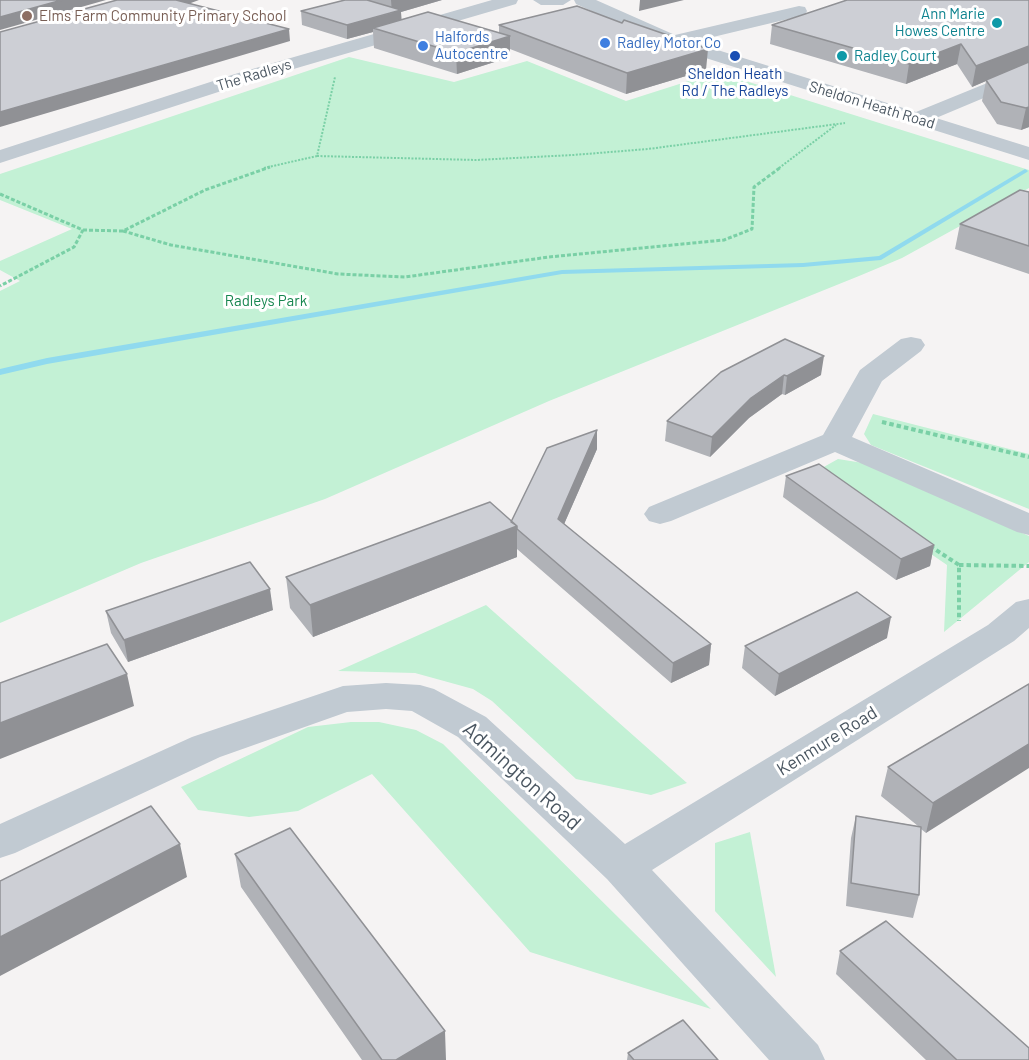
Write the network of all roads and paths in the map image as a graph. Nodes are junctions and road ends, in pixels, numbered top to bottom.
1 (473, 0) edge
2 (510, 0) edge
3 (541, 0) edge
4 (563, 0) edge
5 (582, 0) edge
6 (614, 0) edge
7 (799, 11) dead end
8 (635, 25) junction
9 (416, 28) junction
10 (674, 41) junction
11 (341, 50) junction
12 (1029, 72) edge
13 (891, 111) junction
14 (916, 119) junction
15 (836, 125) junction
16 (1029, 154) edge
17 (317, 156) junction
18 (0, 157) edge
19 (0, 194) edge
20 (83, 230) junction
21 (123, 231) junction
22 (0, 280) edge
23 (6, 283) junction
24 (0, 286) edge
25 (911, 345) dead end
26 (850, 414) junction
27 (835, 441) junction
28 (1029, 457) edge
29 (660, 514) dead end
30 (1029, 525) edge
31 (920, 540) edge
32 (959, 565) junction
33 (1029, 566) edge
34 (1029, 610) edge
35 (959, 659) junction
36 (0, 842) edge
37 (622, 867) junction
38 (800, 1060) edge

1 - 9 street
2 - 9 street, The Radleys
3 - 4 street
5 - 8 street, Sheldon Heath Road
6 - 8 street
7 - 10 street
8 - 10 street, Sheldon Heath Road
9 - 11 street, The Radleys
10 - 13 street, Sheldon Heath Road
11 - 17 path
11 - 18 street, The Radleys
12 - 14 street
13 - 14 street, Sheldon Heath Road
13 - 15 path
14 - 16 street, Sheldon Heath Road
15 - 17 path
15 - 21 path
17 - 21 path
19 - 20 path
20 - 21 path
20 - 23 path
22 - 23 path
23 - 24 path
25 - 26 street
26 - 27 street
26 - 28 path
27 - 29 street
27 - 30 street
31 - 32 path
32 - 33 path
32 - 35 path
34 - 35 street, Kenmure Road
35 - 37 street, Kenmure Road
36 - 37 street, Admington Road
37 - 38 street, Admington Road

